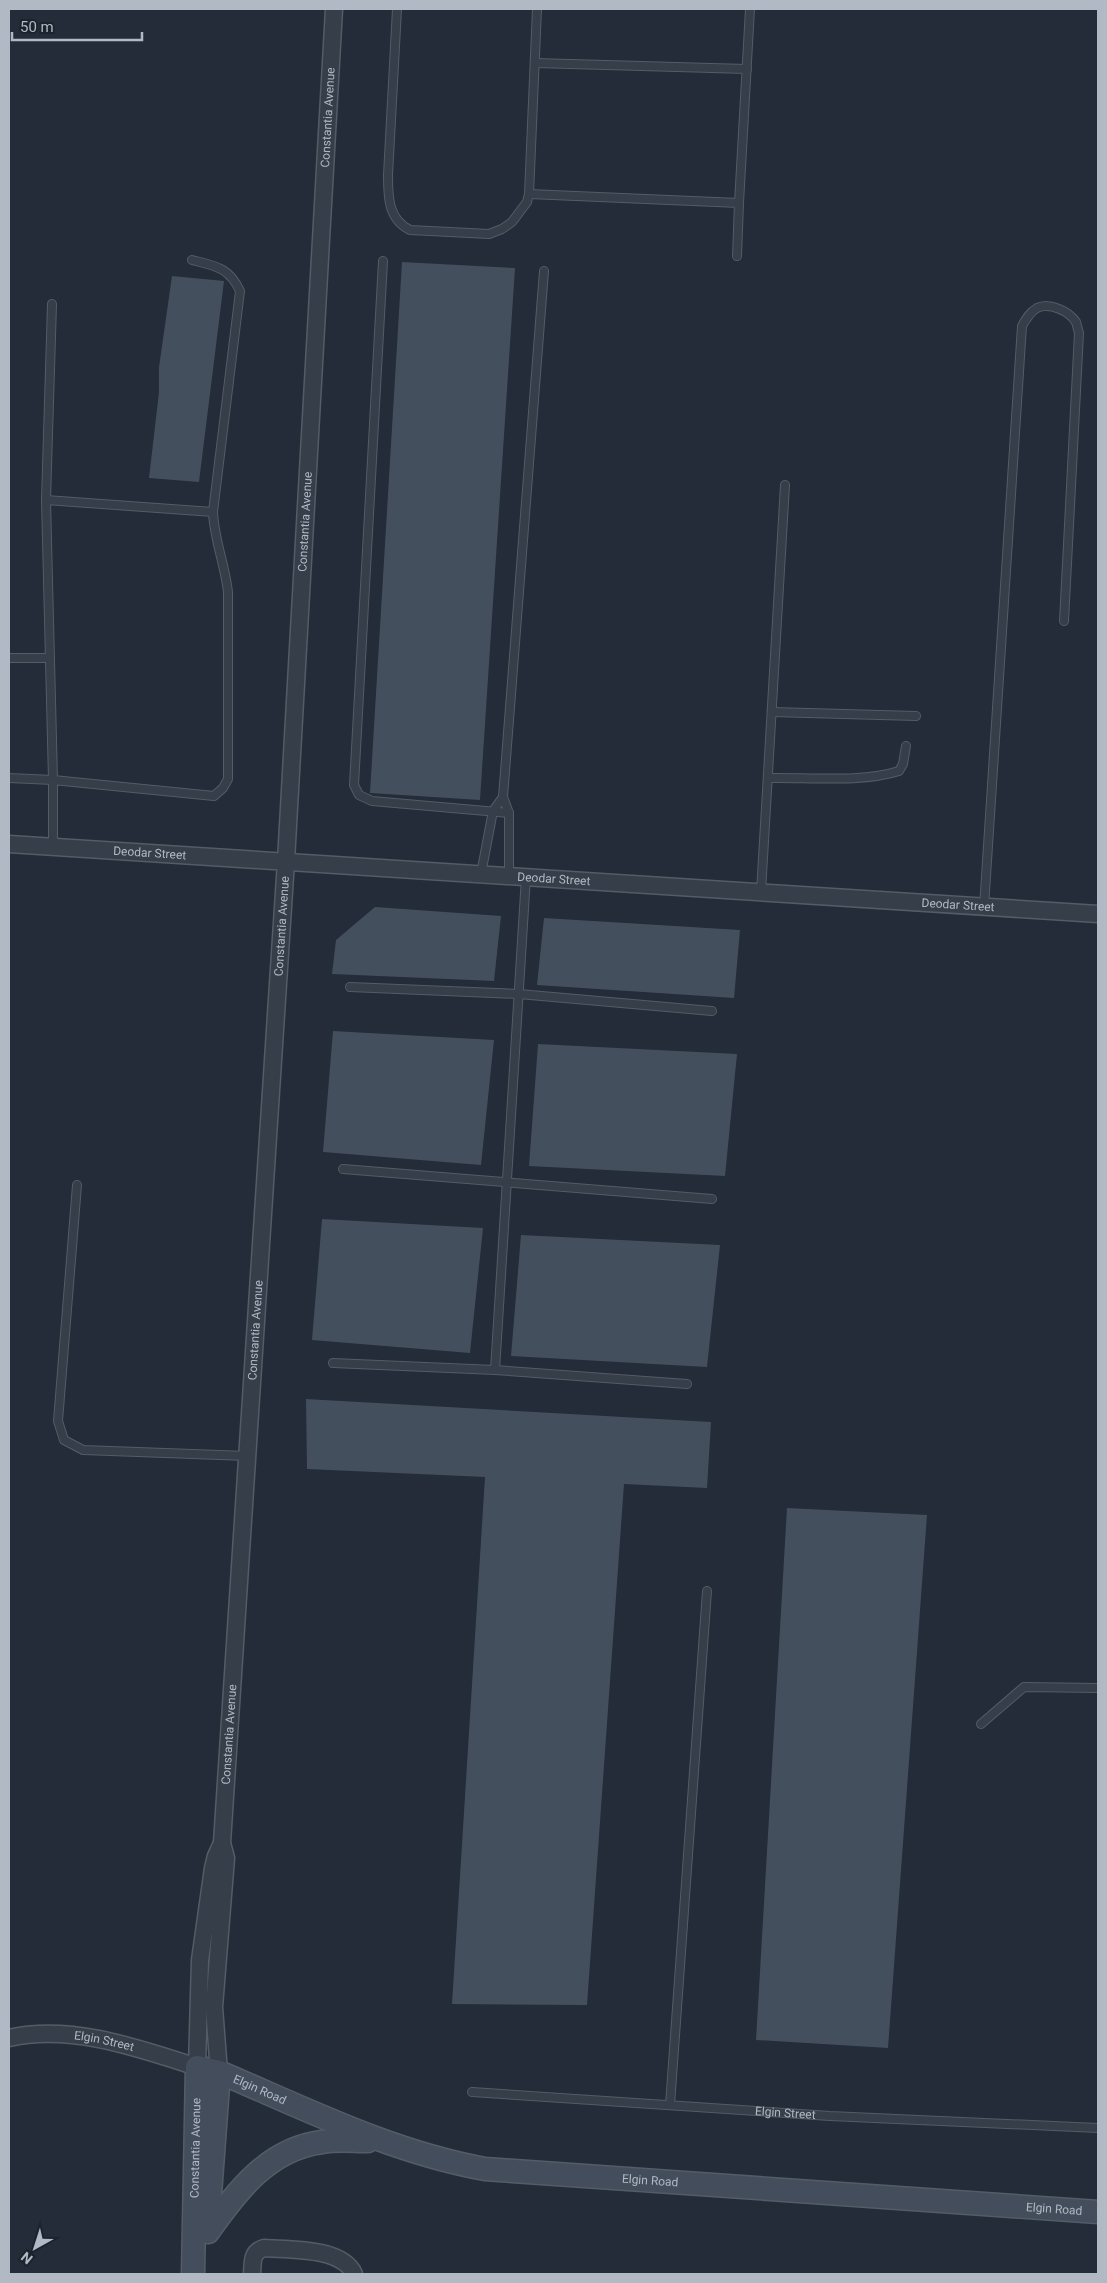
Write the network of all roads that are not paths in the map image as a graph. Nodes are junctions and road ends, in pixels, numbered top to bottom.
1 (334, 9) edge
2 (396, 9) edge
3 (537, 9) edge
4 (750, 9) edge
5 (535, 63) junction
6 (747, 69) junction
7 (529, 194) junction
8 (739, 203) junction
9 (737, 256) dead end
10 (192, 260) dead end
11 (382, 261) dead end
12 (544, 271) dead end
13 (52, 304) dead end
14 (785, 485) dead end
15 (46, 500) junction
16 (212, 512) junction
17 (1064, 622) dead end
18 (9, 658) edge
19 (50, 658) junction
20 (772, 712) junction
21 (916, 716) dead end
22 (906, 746) dead end
23 (9, 778) edge
24 (768, 778) junction
25 (54, 780) junction
26 (503, 797) junction
27 (493, 811) junction
28 (509, 813) junction
29 (9, 844) edge
30 (53, 847) junction
31 (286, 861) junction
32 (481, 874) junction
33 (509, 876) junction
34 (526, 877) junction
35 (761, 892) junction
36 (984, 907) junction
37 (1098, 914) edge
38 (350, 987) dead end
39 (519, 994) junction
40 (712, 1011) dead end
41 (343, 1169) dead end
42 (507, 1182) junction
43 (77, 1185) dead end
44 (712, 1199) dead end
45 (333, 1363) dead end
46 (495, 1370) junction
47 (687, 1384) dead end
48 (247, 1456) junction
49 (707, 1591) dead end
50 (1098, 1688) edge
51 (981, 1724) dead end
52 (222, 1843) junction
53 (9, 2038) edge
54 (197, 2067) junction
55 (219, 2072) junction
56 (472, 2092) dead end
57 (670, 2105) junction
58 (1098, 2128) edge
59 (379, 2141) junction
60 (1098, 2212) edge
61 (208, 2232) junction
62 (193, 2274) edge
63 (204, 2274) edge
64 (252, 2274) edge
65 (354, 2274) edge

1 - 31 street, Constantia Avenue
2 - 7 lane
3 - 5 lane
4 - 6 lane
5 - 6 lane
5 - 7 lane
6 - 8 lane
7 - 8 lane
8 - 9 lane
10 - 16 lane
11 - 27 lane
12 - 26 lane
13 - 15 lane
14 - 20 lane
15 - 16 lane
15 - 19 lane
16 - 25 lane
17 - 36 lane
18 - 19 lane
19 - 25 lane
20 - 21 lane
20 - 24 lane
22 - 24 lane
23 - 25 lane
24 - 35 lane
25 - 30 lane
26 - 27 lane
26 - 28 lane
27 - 28 lane
27 - 32 lane
28 - 33 lane
29 - 30 street, Deodar Street
30 - 31 street, Deodar Street
31 - 32 street, Deodar Street
31 - 48 street, Constantia Avenue
32 - 33 street, Deodar Street
33 - 34 street, Deodar Street
34 - 35 street, Deodar Street
34 - 39 lane
35 - 36 street, Deodar Street
36 - 37 street, Deodar Street
38 - 39 lane
39 - 40 lane
39 - 42 lane
41 - 42 lane
42 - 44 lane
42 - 46 lane
43 - 48 lane
45 - 46 lane
46 - 47 lane
48 - 52 street, Constantia Avenue
49 - 57 lane
50 - 51 lane
52 - 54 street, Constantia Avenue
52 - 55 street, Constantia Avenue
53 - 54 street, Elgin Street
54 - 55 street, Elgin Road
54 - 62 street, Constantia Avenue
55 - 59 street, Elgin Road
55 - 61 street, Constantia Avenue
56 - 57 lane, Elgin Street
57 - 58 lane, Elgin Street
59 - 60 street, Elgin Road
59 - 61 street
61 - 63 street, Constantia Avenue
64 - 65 street

